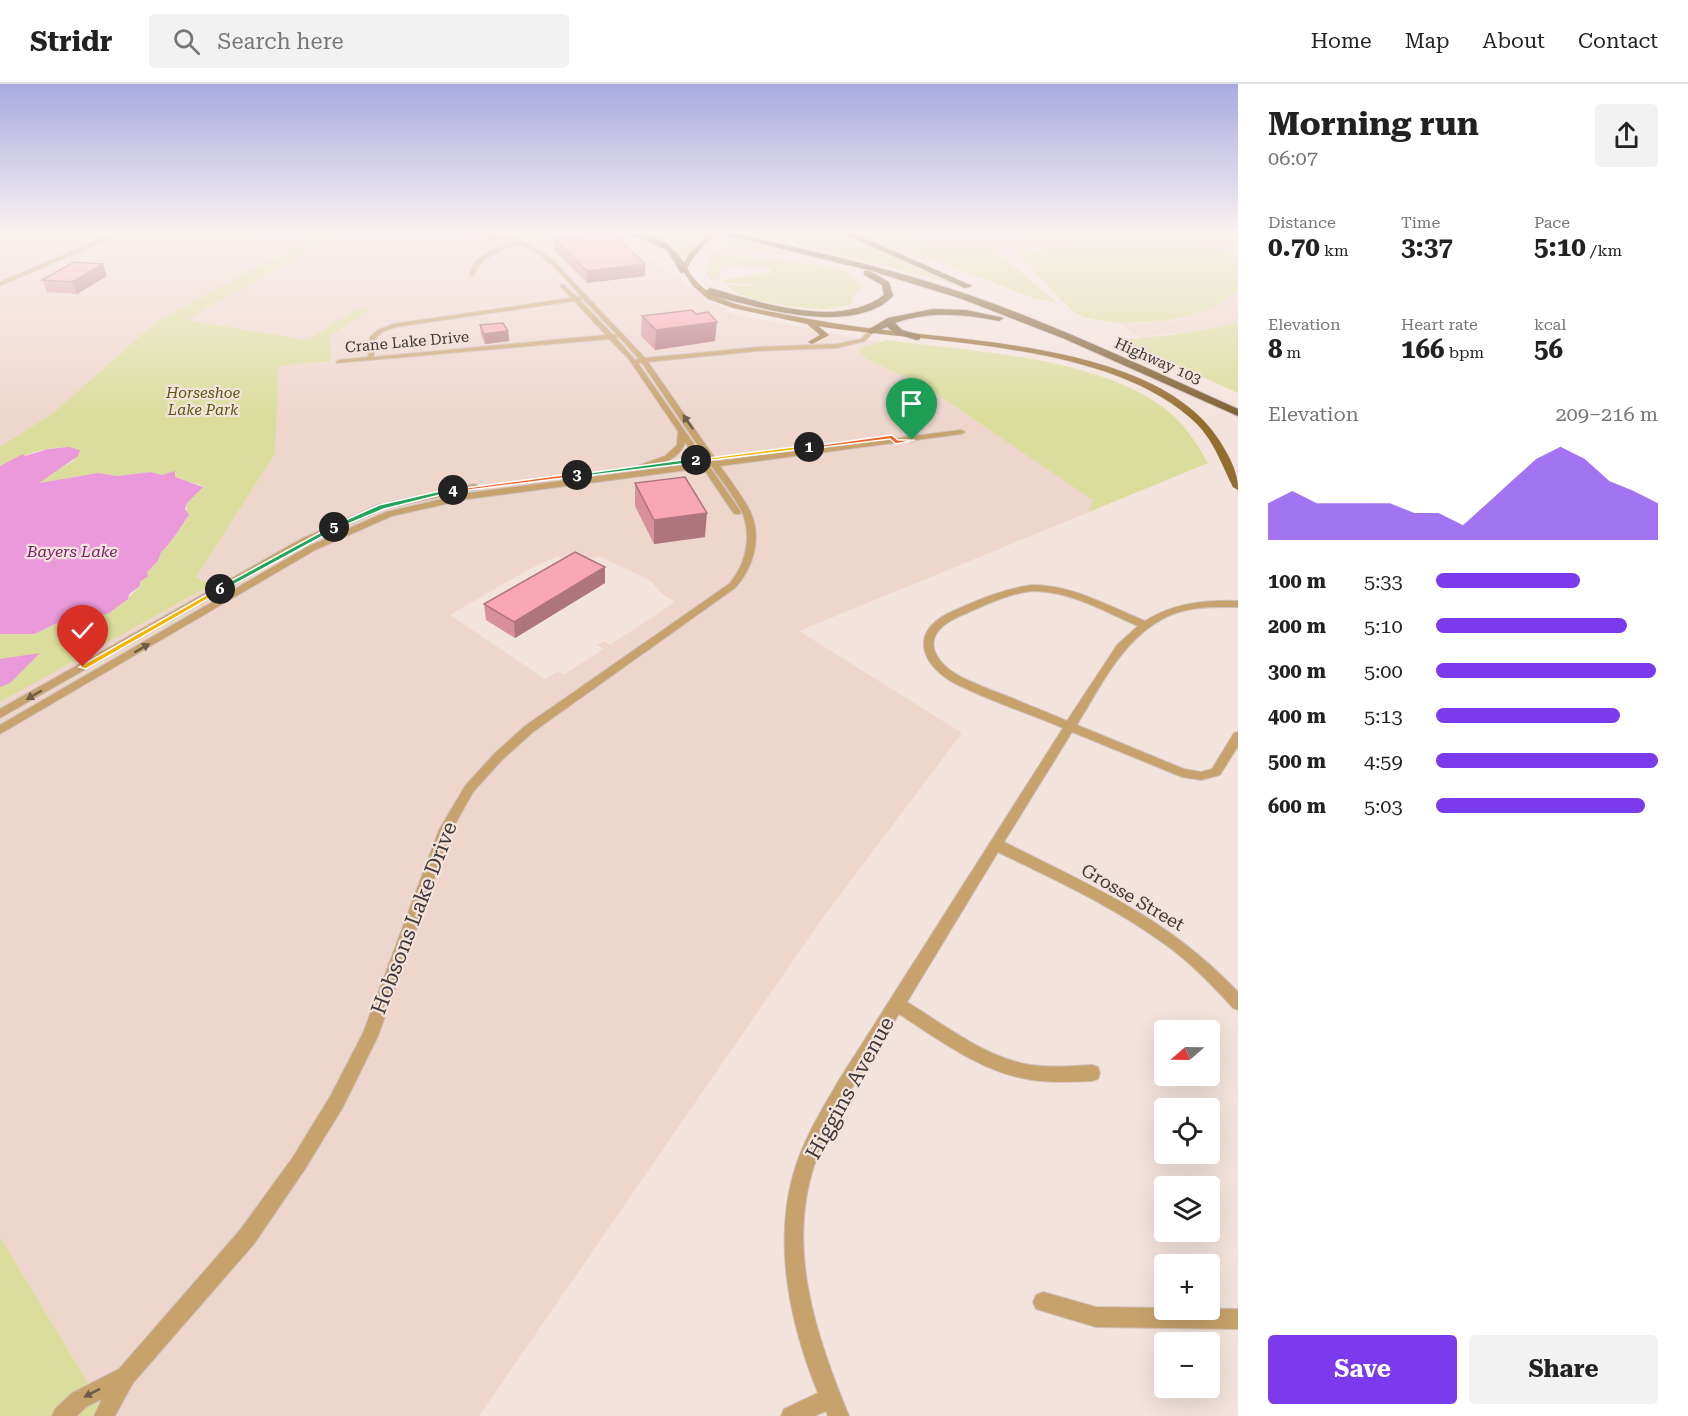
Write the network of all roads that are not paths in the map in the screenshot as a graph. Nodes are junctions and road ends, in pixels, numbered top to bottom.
1 (572, 295) edge
2 (712, 295) edge
3 (721, 295) edge
4 (724, 295) edge
5 (890, 295) edge
6 (958, 295) edge
7 (973, 295) edge
8 (985, 295) edge
9 (585, 297) joint
10 (576, 299) junction
11 (769, 314) junction
12 (891, 320) junction
13 (809, 322) junction
14 (1063, 330) junction
15 (871, 331) junction
16 (622, 335) junction
17 (611, 336) junction
18 (917, 337) junction
19 (863, 340) junction
20 (812, 342) junction
21 (642, 358) junction
22 (671, 358) junction
23 (371, 359) junction
24 (632, 359) junction
25 (339, 362) dead end
26 (658, 379) junction
27 (674, 401) junction
28 (661, 402) junction
29 (1238, 406) edge
30 (1238, 413) edge
31 (681, 432) junction
32 (894, 440) junction
33 (715, 462) junction
34 (702, 463) junction
35 (644, 467) junction
36 (568, 479) junction
37 (1238, 487) edge
38 (748, 519) junction
39 (1238, 604) edge
40 (1143, 624) junction
41 (0, 714) edge
42 (1069, 727) junction
43 (0, 729) edge
44 (1238, 736) edge
45 (995, 844) junction
46 (1238, 1003) edge
47 (897, 1004) junction
48 (1092, 1072) dead end
49 (1043, 1302) dead end
50 (1238, 1319) edge
51 (126, 1376) junction
52 (835, 1407) edge
53 (62, 1416) edge
54 (104, 1416) edge
55 (791, 1416) edge

1 - 10 street
2 - 11 main road
3 - 11 main road
4 - 5 highway
6 - 30 highway, Highway 103
7 - 14 highway, Highway 103
8 - 14 highway
9 - 10 street
9 - 16 street, Hobsons Lake Drive
10 - 17 street
10 - 23 street
11 - 13 main road
12 - 15 highway
12 - 18 highway
12 - 30 highway
13 - 15 main road
13 - 20 main road
14 - 29 highway, Highway 103
15 - 18 main road
15 - 19 street
15 - 20 street
16 - 17 street, Crane Lake Drive
16 - 21 street, Hobsons Lake Drive
17 - 23 street, Crane Lake Drive
17 - 24 street
18 - 19 main road
18 - 37 main road
19 - 22 street
20 - 21 street
21 - 22 street
21 - 24 street
21 - 26 street, Hobsons Lake Drive
22 - 26 street
23 - 25 street, Crane Lake Drive
24 - 28 street
26 - 27 street, Hobsons Lake Drive
27 - 28 street
33 -> 27 street, Hobsons Lake Drive
28 - 31 street
31 - 34 street
31 - 35 street
32 - 32 street
32 - 33 street
33 - 34 street
33 - 38 street, Hobsons Lake Drive
34 - 35 street
34 - 36 street
34 - 38 street
35 - 36 street
36 -> 41 street
43 -> 36 street
38 - 51 street, Hobsons Lake Drive
39 - 40 street
40 - 42 street
40 - 42 street
42 - 44 street
42 - 45 street
45 - 46 street, Grosse Street
45 - 47 street, Higgins Avenue
47 - 48 street
47 - 52 street, Higgins Avenue
49 - 50 street
51 -> 53 street, Hobsons Lake Drive
51 - 54 street, Hobsons Lake Drive
52 - 55 street

